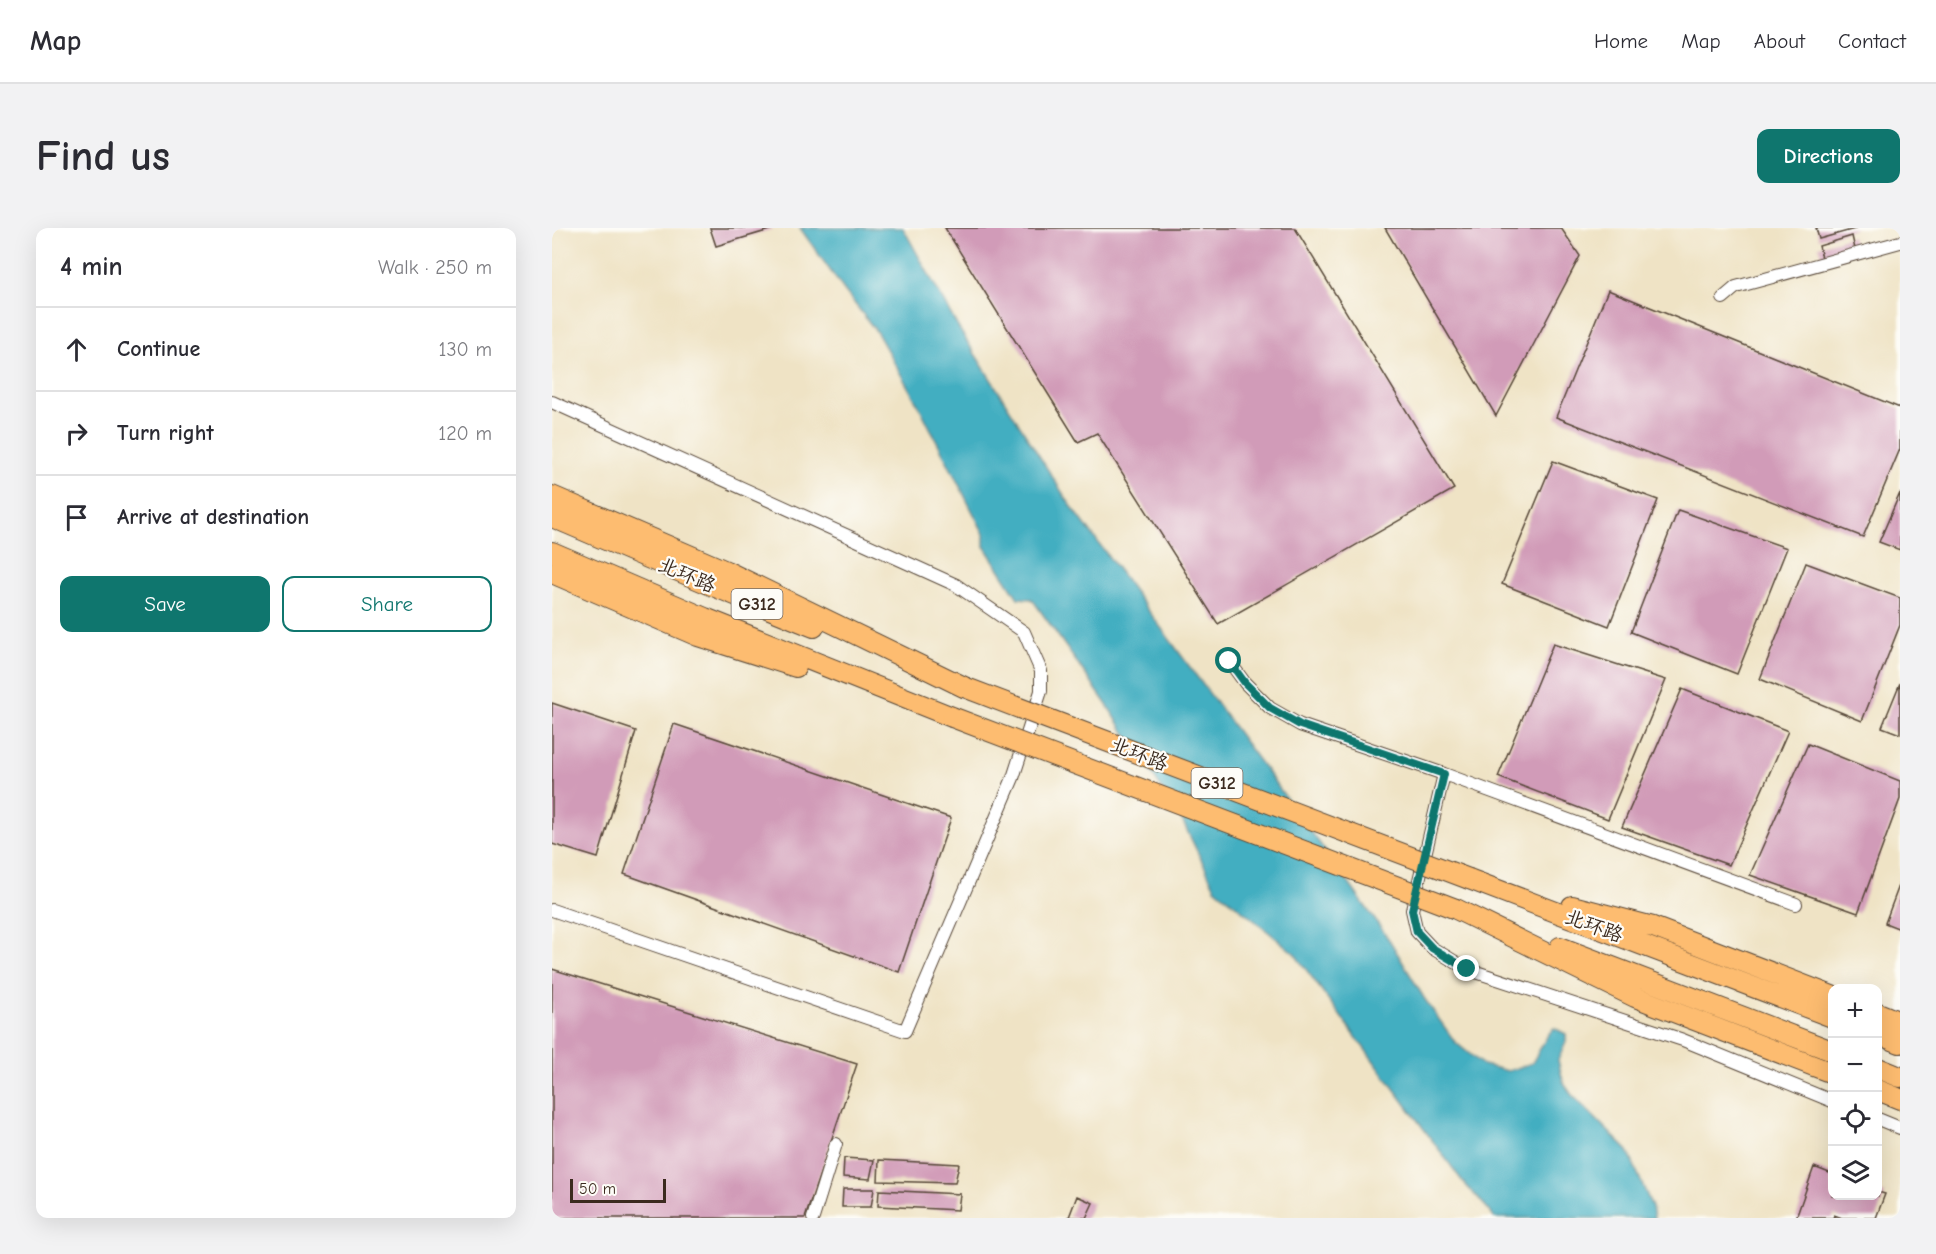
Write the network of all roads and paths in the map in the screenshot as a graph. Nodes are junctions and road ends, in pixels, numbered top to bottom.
1 (1900, 242) edge
2 (1723, 298) dead end
3 (552, 402) edge
4 (552, 496) edge
5 (552, 517) edge
6 (552, 552) edge
7 (552, 573) edge
8 (1229, 661) dead end
9 (964, 687) junction
10 (952, 717) junction
11 (1444, 774) junction
12 (1469, 879) junction
13 (1796, 904) dead end
14 (1456, 909) junction
15 (552, 910) edge
16 (1828, 994) edge
17 (1828, 1015) edge
18 (1882, 1015) edge
19 (1900, 1022) edge
20 (1882, 1036) edge
21 (1900, 1043) edge
22 (1828, 1049) edge
23 (1882, 1070) edge
24 (1828, 1071) edge
25 (1900, 1077) edge
26 (1882, 1092) edge
27 (1828, 1099) edge
28 (1900, 1099) edge
29 (1882, 1121) edge
30 (1900, 1128) edge
31 (836, 1144) dead end
32 (813, 1218) edge

1 - 2 street
3 - 15 street
4 - 9 highway
5 - 9 highway, 北环路 / G312
6 - 10 highway, 北环路 / G312
7 - 10 highway
8 - 11 street
9 - 12 highway, 北环路 / G312, bridge
10 - 14 highway, 北环路 / G312, bridge
11 - 13 street
11 - 27 street
12 - 16 highway
12 - 17 highway, 北环路 / G312
14 - 22 highway, 北环路 / G312
14 - 24 highway
18 - 19 highway
20 - 21 highway
23 - 25 highway
26 - 28 highway
29 - 30 street
31 - 32 street

